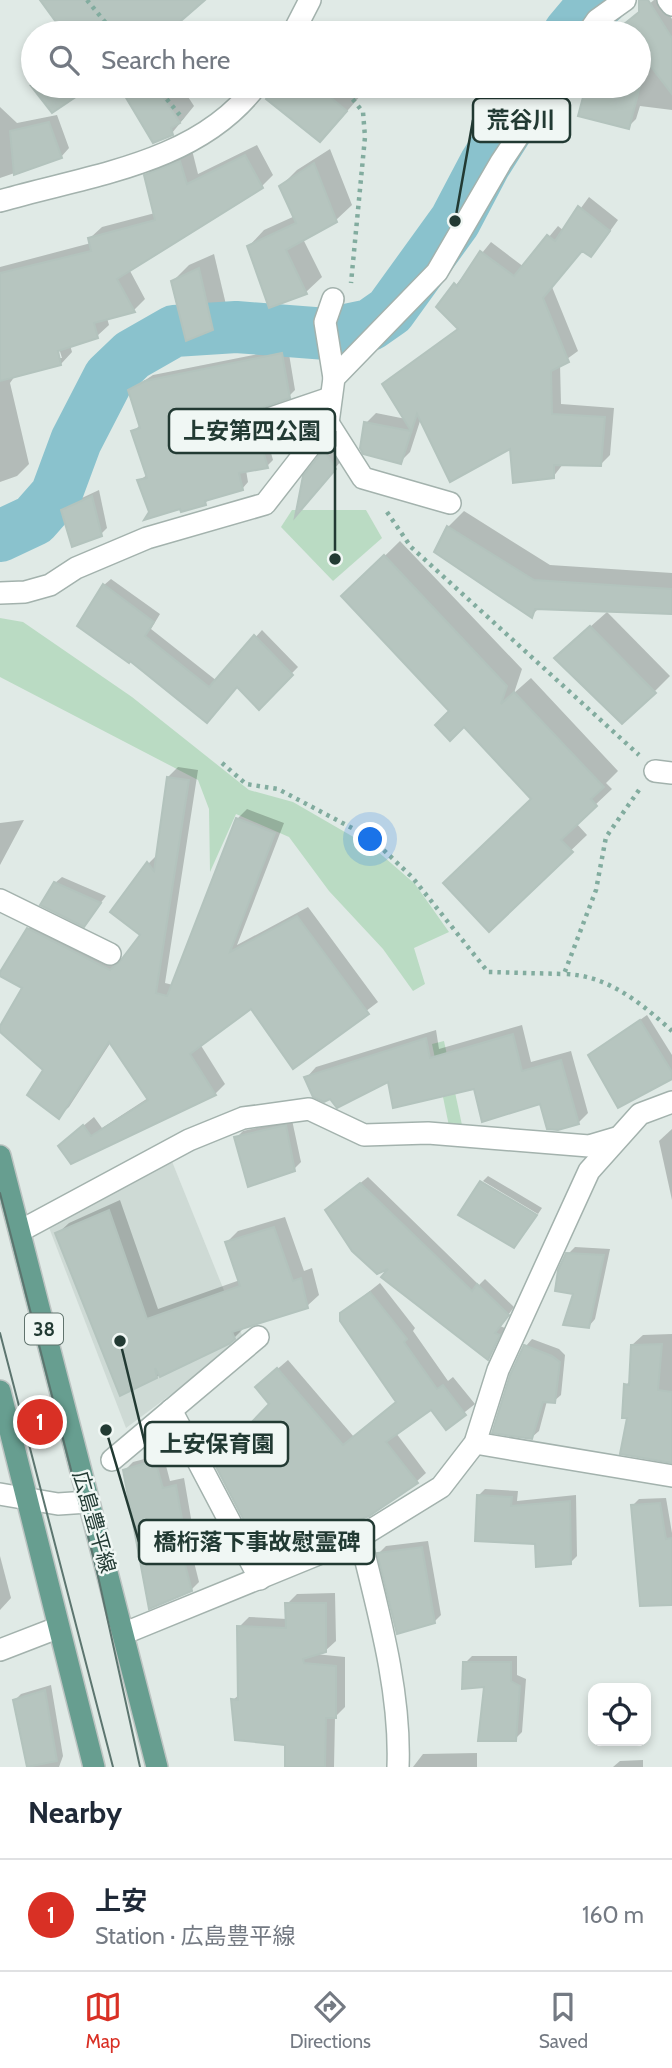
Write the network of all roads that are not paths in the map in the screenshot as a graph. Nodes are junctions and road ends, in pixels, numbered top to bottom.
1 (310, 0) edge
2 (625, 0) edge
3 (668, 0) edge
4 (672, 5) edge
5 (299, 21) edge
6 (596, 21) edge
7 (247, 98) edge
8 (544, 98) edge
9 (0, 201) edge
10 (333, 299) road end
11 (332, 388) junction
12 (328, 423) junction
13 (209, 439) dead end
14 (450, 503) dead end
15 (0, 593) edge
16 (0, 900) edge
17 (110, 954) dead end
18 (672, 1102) edge
19 (616, 1139) junction
20 (0, 1156) edge
21 (20, 1231) junction
22 (258, 1337) dead end
23 (0, 1391) edge
24 (171, 1410) junction
25 (475, 1443) junction
26 (112, 1460) dead end
27 (672, 1476) edge
28 (0, 1478) edge
29 (0, 1494) edge
30 (25, 1500) junction
31 (88, 1502) junction
32 (359, 1537) junction
33 (260, 1579) junction
34 (57, 1628) junction
35 (125, 1633) junction
36 (0, 1650) edge
37 (94, 1767) edge
38 (157, 1767) edge
39 (398, 1767) edge

1 - 5 street
2 - 6 street
3 - 4 street
7 - 9 street
8 - 11 street
10 - 11 street
11 - 12 street
11 - 13 street
12 - 14 street
12 - 15 street
16 - 17 street
18 - 19 street
19 - 21 street
19 - 25 street
20 - 21 main road, 広島豊平線 / 38
21 - 31 main road, 広島豊平線 / 38
22 - 24 street
23 - 30 main road
24 - 26 street
24 - 33 street
25 - 27 street
25 - 32 street
28 - 30 street
29 - 30 street
30 - 31 street
30 - 34 main road
31 - 35 main road, 広島豊平線 / 38
32 - 33 street
32 - 39 street
33 - 35 street
34 - 36 street
34 - 37 main road
35 - 38 main road, 広島豊平線 / 38

